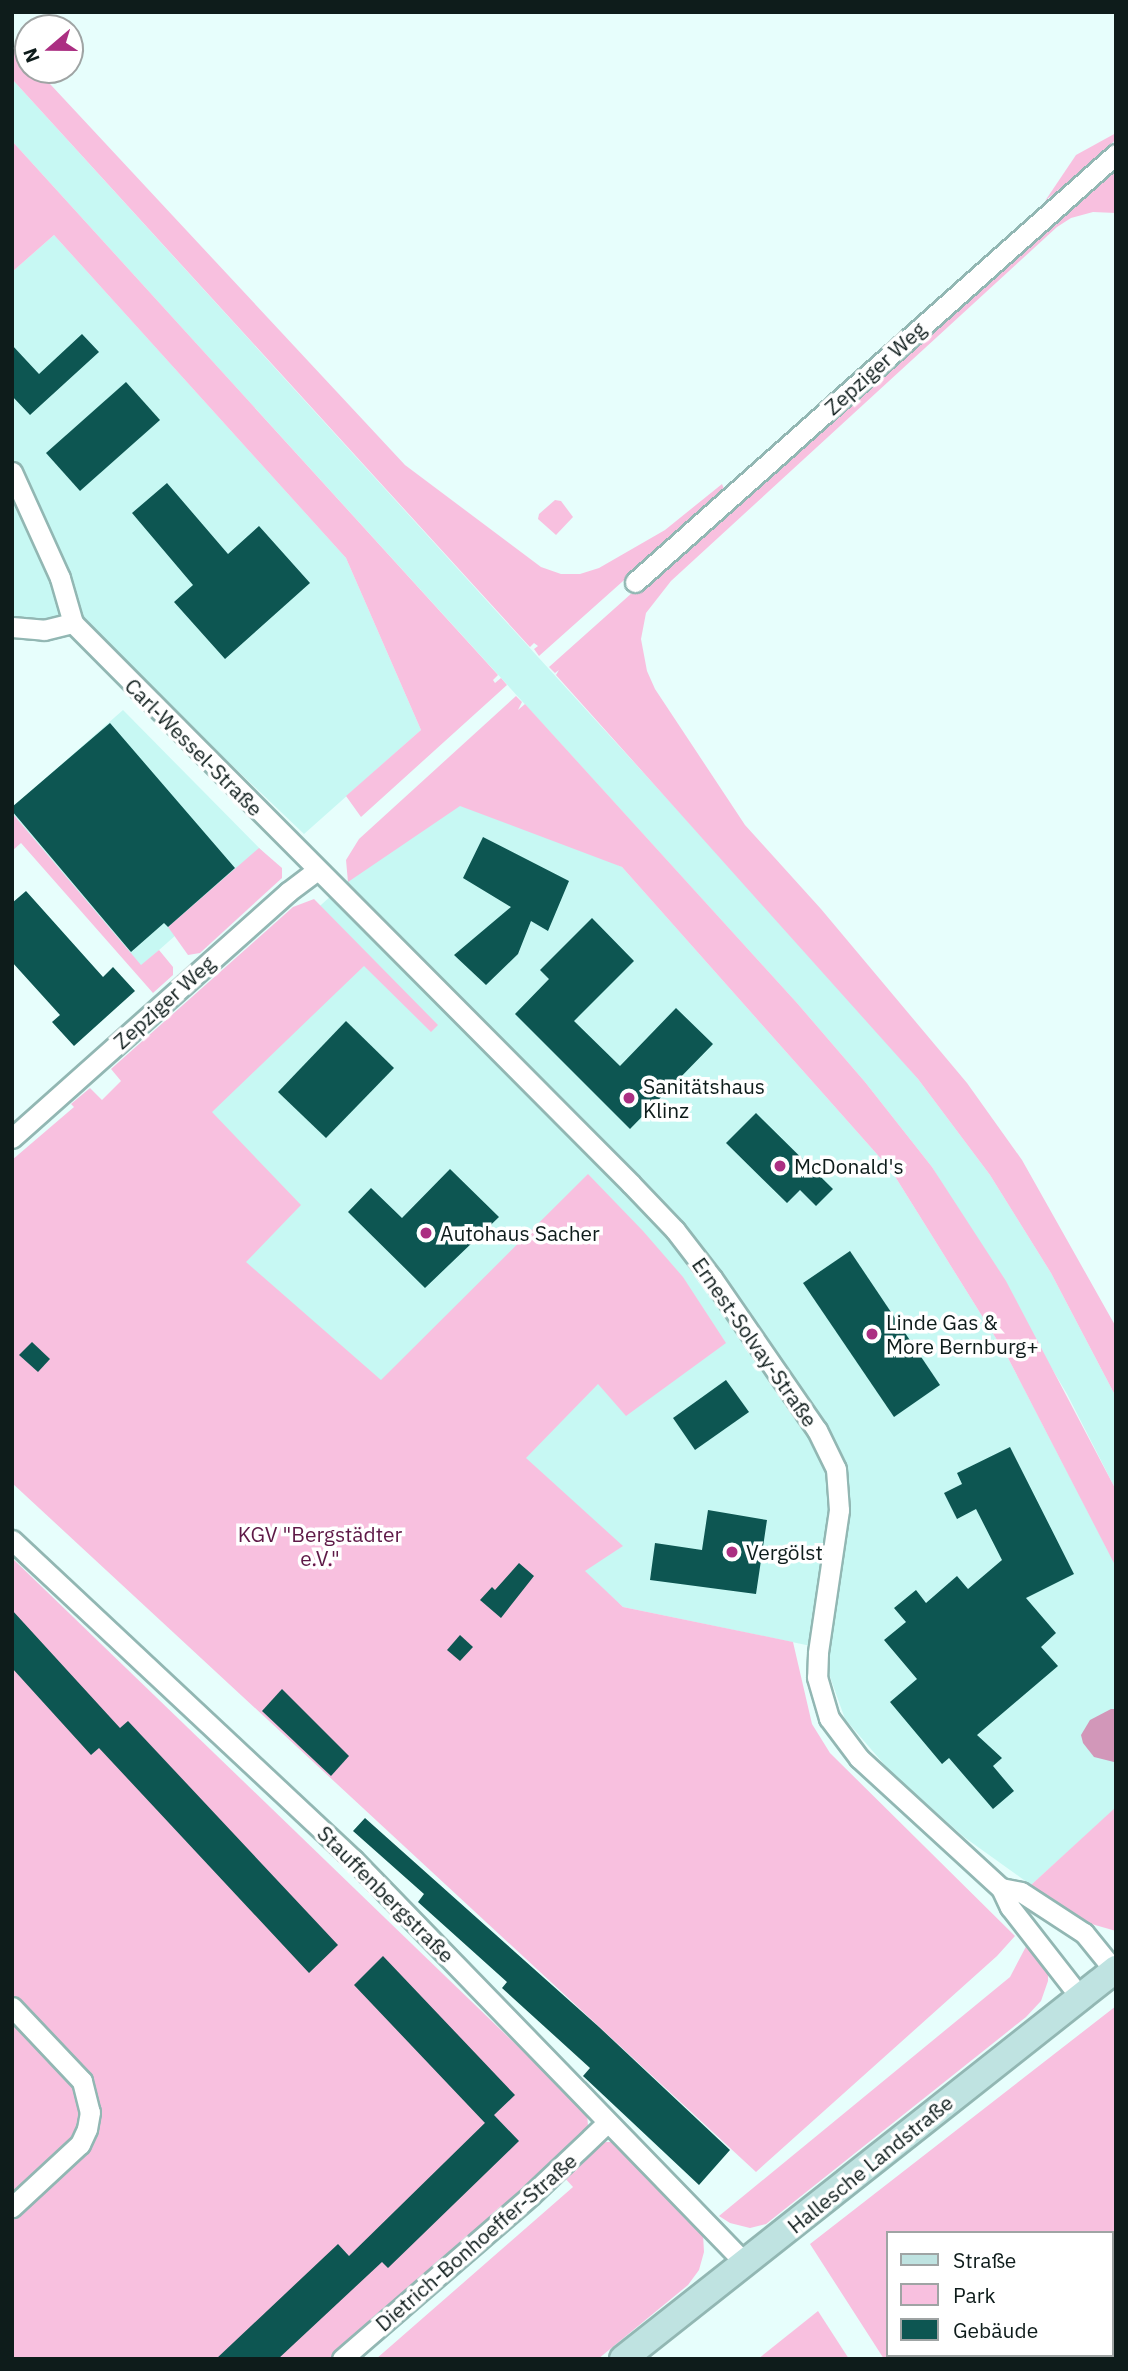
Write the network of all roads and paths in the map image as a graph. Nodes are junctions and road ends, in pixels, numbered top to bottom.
1 (1116, 154) edge
2 (12, 472) edge
3 (635, 582) dead end
4 (73, 623) junction
5 (12, 627) edge
6 (317, 870) junction
7 (12, 1138) edge
8 (12, 1540) edge
9 (1002, 1888) junction
10 (1115, 1969) edge
11 (1080, 1997) junction
12 (12, 2007) edge
13 (607, 2123) junction
14 (12, 2207) edge
15 (745, 2263) junction
16 (342, 2359) edge
17 (623, 2359) edge

1 - 3 street, Zepziger Weg
2 - 4 street, Carl-Wessel-Straße
4 - 5 street
4 - 6 street, Carl-Wessel-Straße
6 - 7 street, Zepziger Weg
6 - 9 street, Ernest-Solvay-Straße
8 - 13 street, Stauffenbergstraße
9 - 10 street, Ernest-Solvay-Straße
9 - 11 street, Ernest-Solvay-Straße
10 - 11 main road, Hallesche Landstraße
11 - 15 main road, Hallesche Landstraße
12 - 14 street
13 - 15 street, Stauffenbergstraße
13 - 16 street, Dietrich-Bonhoeffer-Straße
15 - 17 main road, Hallesche Landstraße

